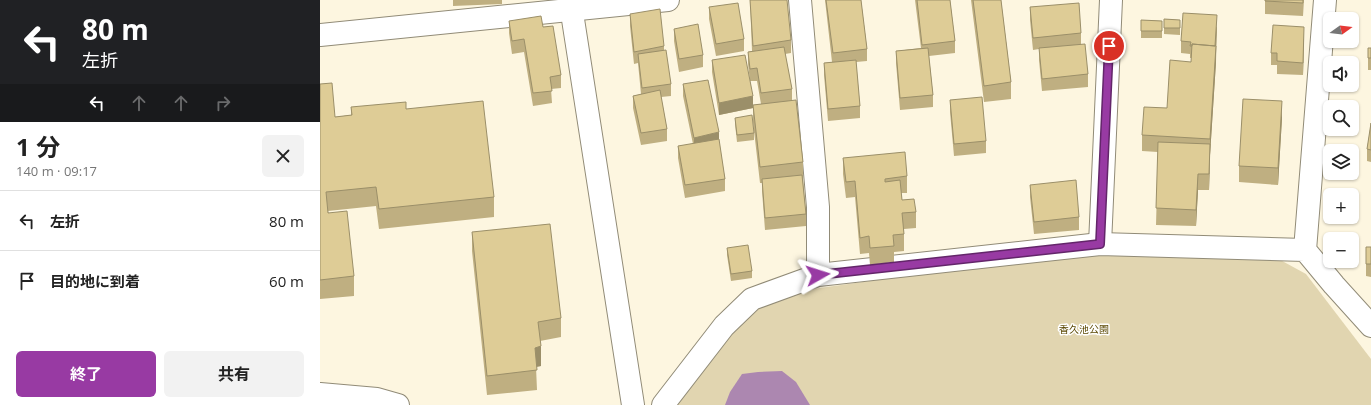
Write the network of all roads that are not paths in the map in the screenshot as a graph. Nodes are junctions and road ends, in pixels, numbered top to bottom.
1 (668, 0) edge
2 (800, 0) edge
3 (1111, 0) edge
4 (1324, 0) edge
5 (570, 5) edge
6 (320, 35) edge
7 (1100, 244) junction
8 (1305, 250) junction
9 (818, 275) junction
10 (1371, 326) edge
11 (320, 394) edge
12 (398, 405) edge
13 (633, 405) edge
14 (663, 405) edge

1 - 5 street
2 - 9 street
3 - 7 street
4 - 8 street
5 - 6 street
5 - 13 street
7 - 8 street
7 - 9 street
8 - 10 street
9 - 14 street
11 - 12 street

